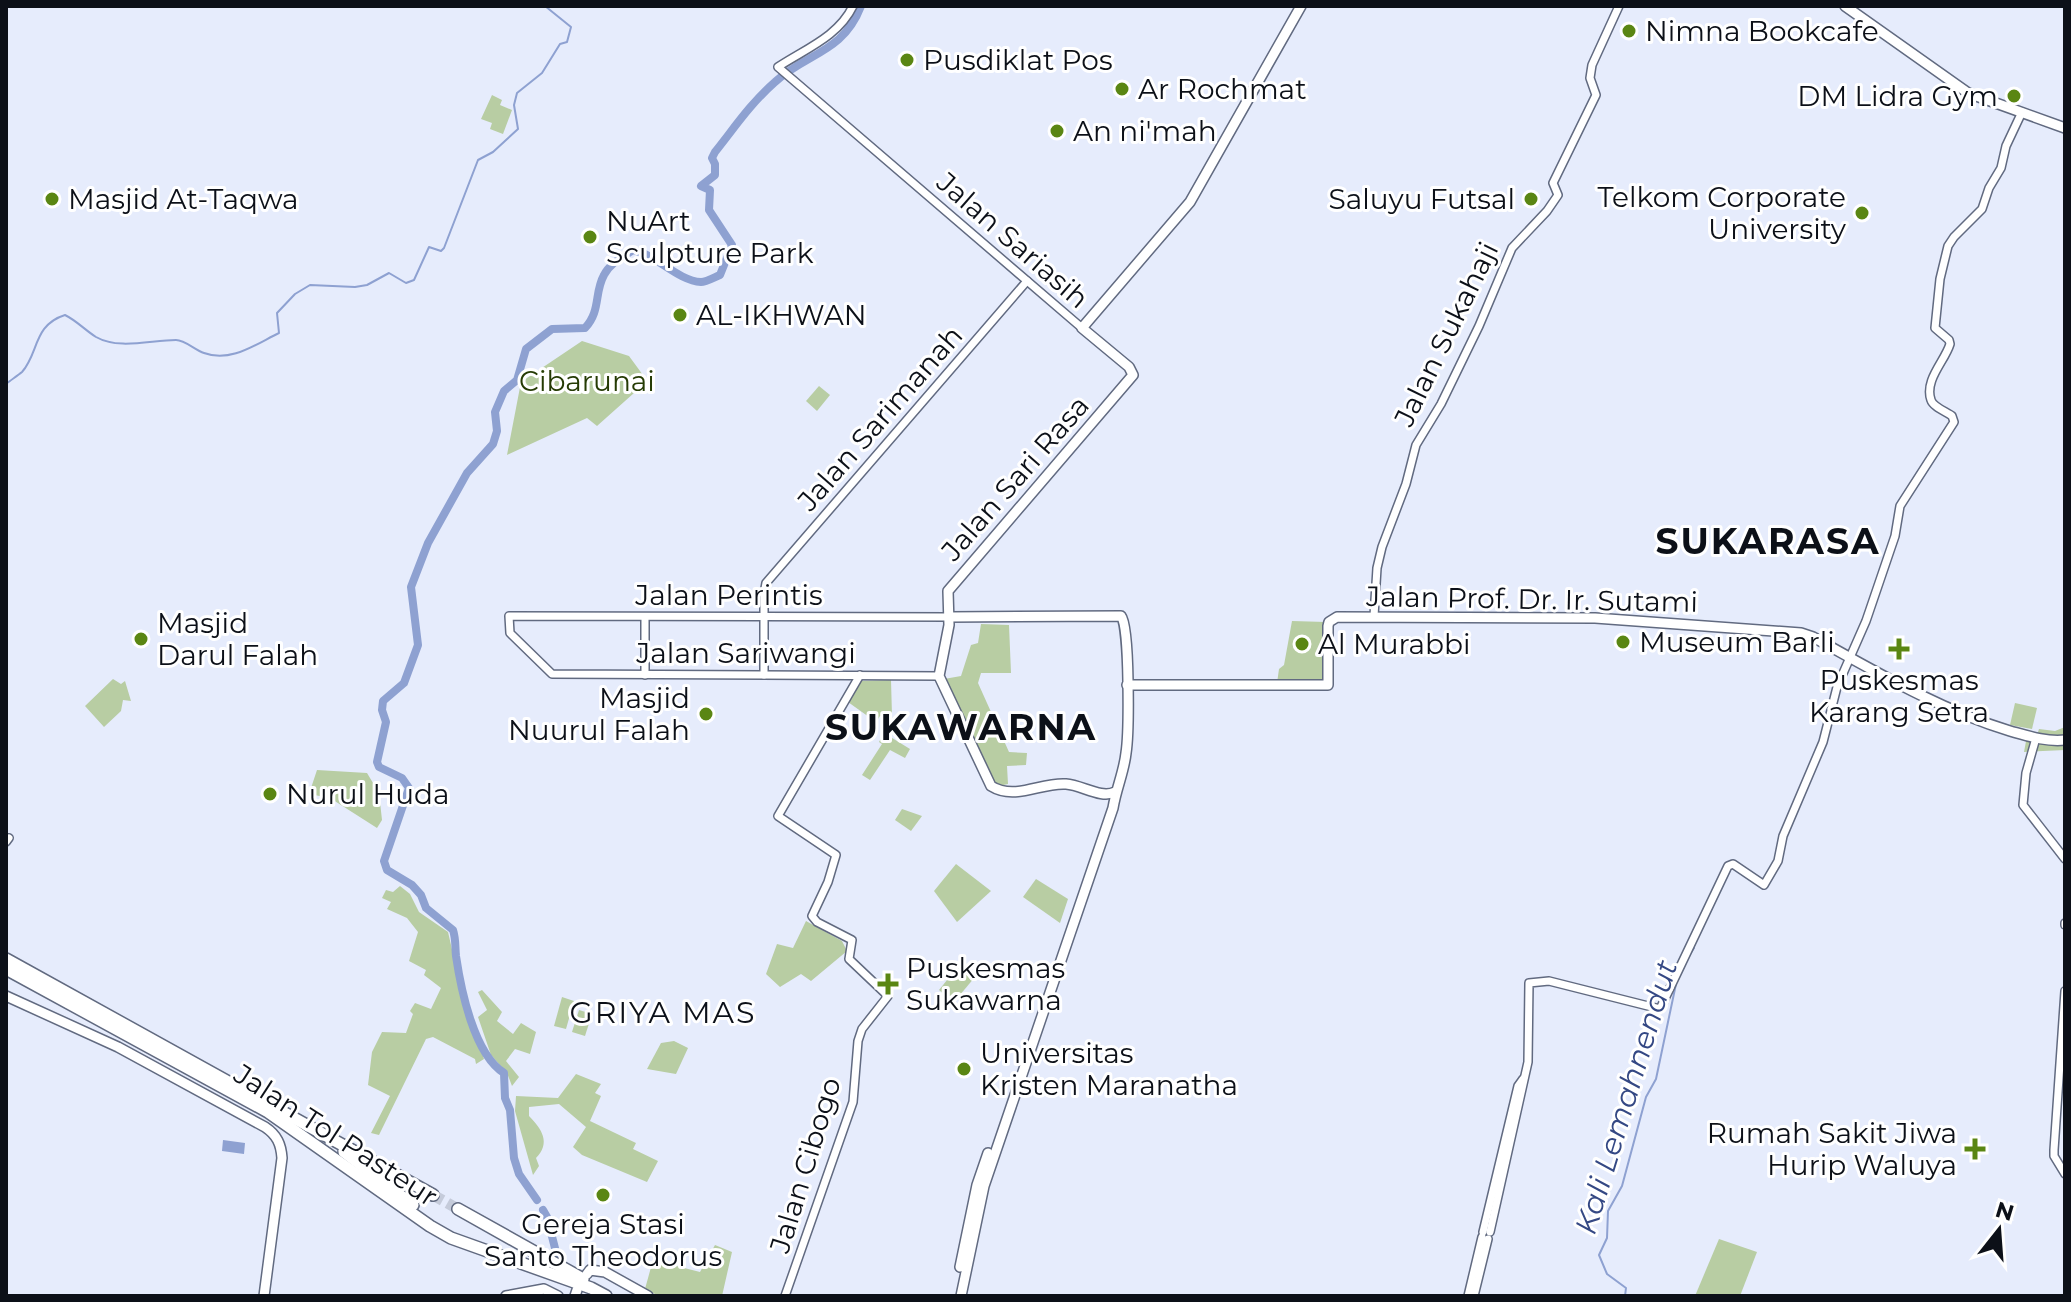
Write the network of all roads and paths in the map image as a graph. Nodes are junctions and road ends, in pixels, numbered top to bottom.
1 (853, 6) edge
2 (1301, 6) edge
3 (1619, 6) edge
4 (1845, 6) edge
5 (2022, 112) junction
6 (2065, 128) edge
7 (1027, 281) junction
8 (1082, 328) junction
9 (1133, 375) joint
10 (764, 616) junction
11 (1374, 616) junction
12 (645, 617) junction
13 (949, 617) junction
14 (1851, 658) junction
15 (552, 674) joint
16 (645, 675) junction
17 (764, 675) junction
18 (860, 675) junction
19 (939, 676) junction
20 (1127, 685) junction
21 (2036, 738) junction
22 (2063, 742) edge
23 (1111, 794) junction
24 (2065, 859) edge
25 (6, 959) edge
26 (6, 969) edge
27 (2065, 991) edge
28 (6, 996) edge
29 (311, 1127) junction
30 (2065, 1174) edge
31 (433, 1195) tunnel mouth
32 (458, 1209) tunnel mouth
33 (591, 1276) junction
34 (555, 1294) edge
35 (264, 1296) edge
36 (506, 1296) edge
37 (606, 1296) edge
38 (616, 1296) edge
39 (648, 1296) edge
40 (785, 1296) edge
41 (954, 1296) edge
42 (961, 1296) edge
43 (1471, 1296) edge

1 - 7 street, Jalan Sariasih
2 - 8 main road
3 - 11 street, Jalan Sukahaji
4 - 5 main road
5 - 6 main road
5 - 14 street
7 - 8 street, Jalan Sariasih
7 - 10 street, Jalan Sarimanah
8 - 9 main road, Jalan Sariasih
9 - 13 main road, Jalan Sari Rasa
10 - 12 street, Jalan Perintis
10 - 13 street, Jalan Perintis
10 - 17 street
11 - 14 main road, Jalan Prof. Dr. Ir. Sutami
11 - 20 main road, Jalan Prof. Dr. Ir. Sutami
12 - 15 street, Jalan Perintis
12 - 16 street
13 - 19 main road, Jalan Sari Rasa
13 - 20 main road
14 - 21 main road, Jalan Prof. Dr. Ir. Sutami
14 - 43 street
15 - 16 street, Jalan Sariwangi
16 - 17 street, Jalan Sariwangi
17 - 18 street, Jalan Sariwangi
18 - 19 street, Jalan Sariwangi
18 - 40 street, Jalan Cibogo
19 - 23 main road
20 - 23 main road
21 - 22 main road, Jalan Prof. Dr. Ir. Sutami
21 - 24 street
23 - 41 main road
23 - 42 main road
25 - 29 highway, Jalan Tol Pasteur
26 - 37 highway, Jalan Tol Pasteur
27 - 30 street
28 - 35 main road
29 - 31 highway, Jalan Tol Pasteur
29 - 33 highway
32 - 33 highway, Jalan Tol Pasteur
33 - 38 highway, Jalan Tol Pasteur
33 - 39 main road
34 - 36 main road

